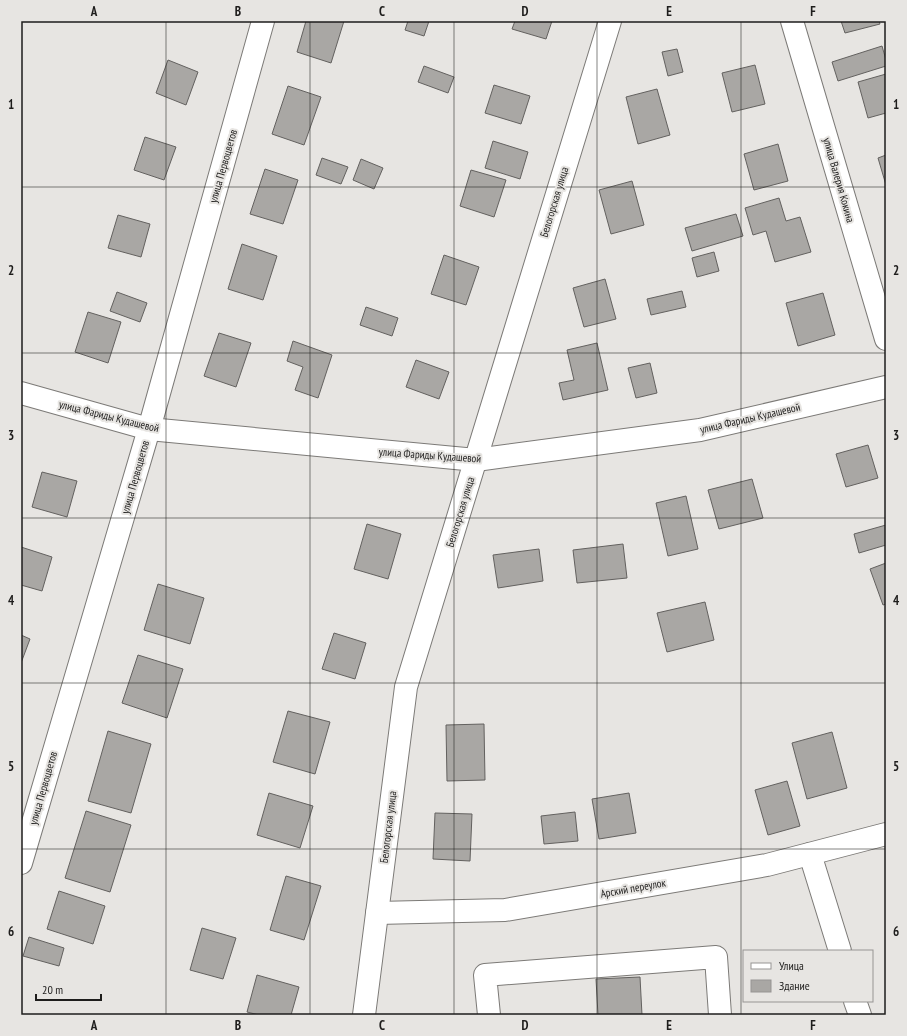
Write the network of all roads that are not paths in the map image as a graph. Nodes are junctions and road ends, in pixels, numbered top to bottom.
1 (263, 21) edge
2 (610, 21) edge
3 (792, 21) edge
4 (886, 339) edge
5 (886, 387) edge
6 (21, 393) edge
7 (149, 429) junction
8 (476, 460) junction
9 (886, 834) edge
10 (810, 854) junction
11 (21, 863) edge
12 (376, 913) junction
13 (840, 950) edge
14 (855, 1002) edge
15 (364, 1015) edge
16 (489, 1015) edge
17 (720, 1015) edge
18 (860, 1015) edge

1 - 7 street, улица Первоцветов
2 - 8 street, Белогорская улица
3 - 4 street, улица Валерия Кокина
5 - 8 street, улица Фариды Кудашевой
6 - 7 street, улица Фариды Кудашевой
7 - 8 street, улица Фариды Кудашевой
7 - 11 street, улица Первоцветов
8 - 12 street, Белогорская улица
9 - 10 street, Арский переулок
10 - 12 street, Арский переулок
10 - 13 street
12 - 15 street, Белогорская улица
14 - 18 street
16 - 17 street

